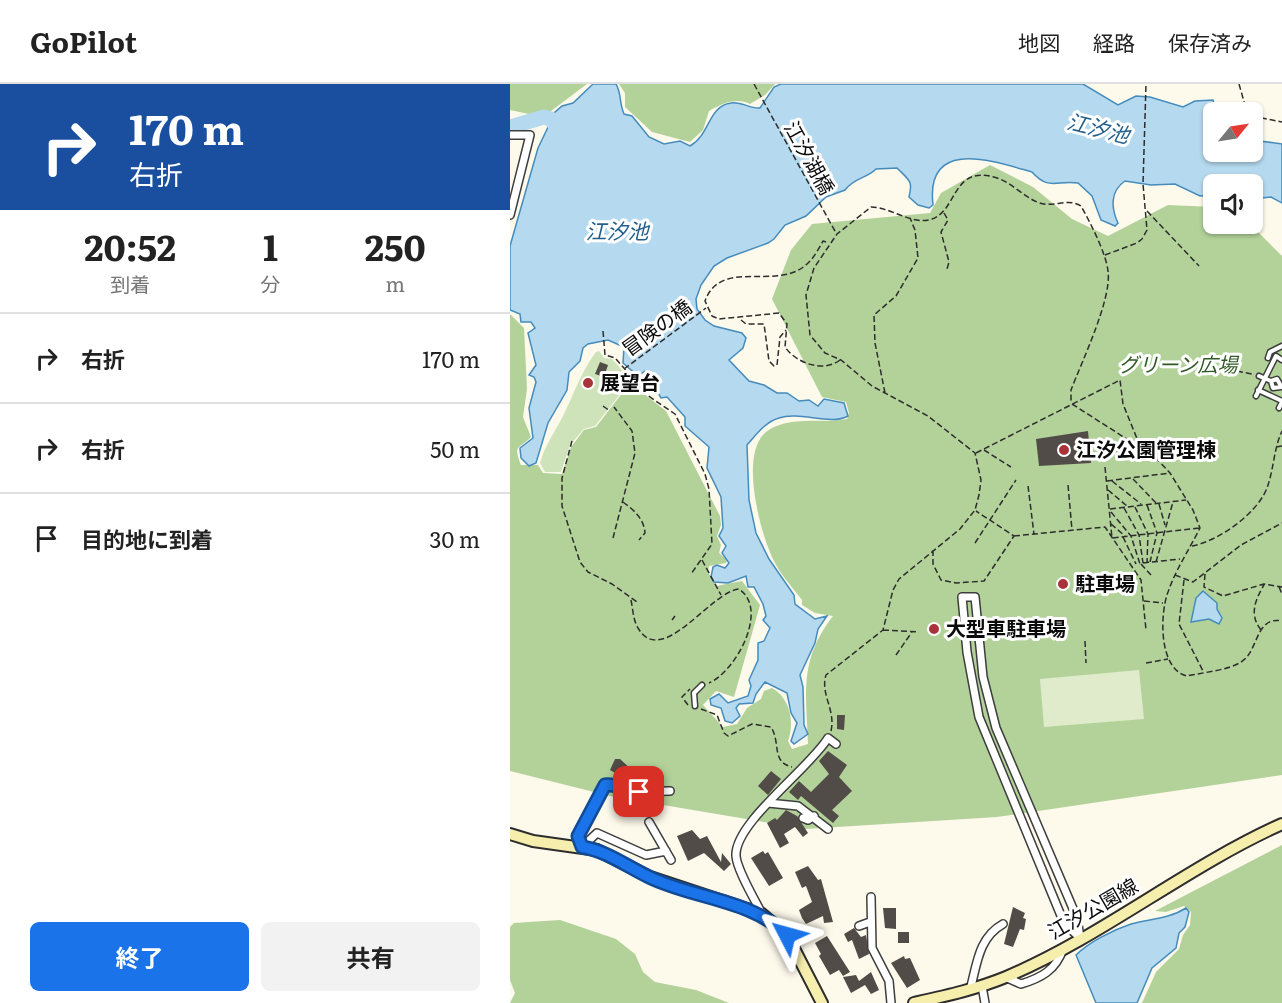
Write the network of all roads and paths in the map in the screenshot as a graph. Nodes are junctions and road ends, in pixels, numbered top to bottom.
1 (754, 84) edge
2 (1146, 84) edge
3 (1239, 84) edge
4 (1244, 102) edge
5 (1263, 118) edge
6 (1282, 122) edge
7 (510, 135) edge
8 (1147, 211) junction
9 (944, 212) junction
10 (510, 215) edge
11 (909, 218) junction
12 (837, 234) junction
13 (828, 243) junction
14 (1104, 256) junction
15 (1199, 266) dead end
16 (947, 269) dead end
17 (707, 308) junction
18 (741, 319) junction
19 (786, 330) junction
20 (603, 331) dead end
21 (1282, 346) edge
22 (1268, 358) dead end
23 (841, 360) junction
24 (1282, 360) edge
25 (624, 369) junction
26 (620, 371) dead end
27 (1237, 371) dead end
28 (620, 376) dead end
29 (1259, 376) joint
30 (1264, 378) junction
31 (1271, 381) junction
32 (1281, 387) edge
33 (1273, 388) junction
34 (1258, 390) junction
35 (645, 392) junction
36 (885, 394) junction
37 (1256, 396) dead end
38 (1270, 396) junction
39 (1282, 402) edge
40 (1071, 403) junction
41 (603, 406) dead end
42 (614, 407) dead end
43 (1280, 408) dead end
44 (610, 411) dead end
45 (1282, 431) edge
46 (572, 441) dead end
47 (1282, 446) edge
48 (1141, 448) junction
49 (1276, 448) junction
50 (982, 449) junction
51 (1107, 452) dead end
52 (975, 453) junction
53 (1011, 467) dead end
54 (1105, 467) dead end
55 (1170, 473) junction
56 (1132, 479) junction
57 (1016, 480) dead end
58 (1112, 480) junction
59 (1106, 481) junction
60 (1068, 485) dead end
61 (1028, 486) dead end
62 (1107, 489) junction
63 (1187, 500) junction
64 (623, 501) junction
65 (1173, 501) junction
66 (1158, 503) junction
67 (1143, 505) junction
68 (1147, 505) junction
69 (1134, 506) junction
70 (1124, 507) junction
71 (1128, 507) junction
72 (975, 510) junction
73 (1110, 510) junction
74 (990, 520) junction
75 (1110, 523) junction
76 (1282, 523) edge
77 (1166, 528) junction
78 (1200, 528) junction
79 (1072, 531) junction
80 (1165, 532) junction
81 (1157, 533) junction
82 (1148, 534) junction
83 (1034, 535) junction
84 (1139, 535) junction
85 (1014, 536) junction
86 (1124, 536) junction
87 (1131, 536) junction
88 (613, 538) dead end
89 (1112, 538) junction
90 (639, 540) dead end
91 (975, 543) dead end
92 (1191, 546) junction
93 (933, 550) junction
94 (701, 559) junction
95 (1182, 559) junction
96 (1156, 562) junction
97 (1148, 563) junction
98 (1140, 564) junction
99 (1131, 565) junction
100 (1205, 573) junction
101 (692, 574) dead end
102 (1151, 575) dead end
103 (1174, 575) junction
104 (1184, 579) junction
105 (1264, 584) junction
106 (1280, 587) edge
107 (1282, 594) edge
108 (721, 596) junction
109 (631, 600) junction
110 (1143, 601) junction
111 (637, 602) dead end
112 (1164, 603) junction
113 (675, 616) dead end
114 (672, 620) dead end
115 (1282, 621) edge
116 (883, 630) junction
117 (1146, 630) dead end
118 (1261, 630) junction
119 (912, 632) junction
120 (919, 632) dead end
121 (1085, 641) dead end
122 (896, 655) dead end
123 (1168, 659) junction
124 (1086, 663) dead end
125 (1146, 663) dead end
126 (1203, 672) junction
127 (702, 685) junction
128 (694, 706) junction
129 (828, 738) junction
130 (836, 744) dead end
131 (802, 768) junction
132 (670, 791) dead end
133 (768, 803) junction
134 (814, 816) junction
135 (803, 818) dead end
136 (649, 822) dead end
137 (1282, 824) edge
138 (828, 829) dead end
139 (510, 834) edge
140 (582, 847) junction
141 (666, 851) junction
142 (671, 860) dead end
143 (872, 897) dead end
144 (762, 914) junction
145 (870, 922) junction
146 (1003, 924) dead end
147 (859, 926) dead end
148 (1080, 938) junction
149 (982, 986) junction
150 (970, 990) junction
151 (822, 1003) edge
152 (891, 1003) edge
153 (914, 1003) edge
154 (985, 1003) edge

1 - 12 path, 江汐湖橋
2 - 8 path
3 - 4 path
5 - 6 path
7 - 10 street
8 - 14 path
8 - 15 path
9 - 11 path
9 - 14 path
9 - 16 path
11 - 12 path
11 - 36 path
12 - 13 path
13 - 17 path
13 - 23 path
14 - 40 path
17 - 18 path
17 - 25 path, 冒険の橋
18 - 19 path
18 - 19 path
19 - 23 path
20 - 25 path
21 - 22 lane
23 - 36 path
24 - 30 lane
25 - 26 path
25 - 35 path
27 - 29 path
28 - 35 path
29 - 30 lane
30 - 31 lane
30 - 34 lane
31 - 32 lane
31 - 33 lane
32 - 33 lane
33 - 38 lane
34 - 37 lane
34 - 38 lane
35 - 94 path
36 - 52 path
38 - 39 lane
39 - 43 lane
40 - 48 path
40 - 48 path
40 - 50 path
41 - 44 path
42 - 64 path
45 - 49 path
46 - 109 path
47 - 49 path
48 - 51 path
48 - 55 path
49 - 92 path
50 - 52 path
50 - 53 path
52 - 72 path
54 - 59 path
55 - 56 path
55 - 63 path
56 - 58 path
56 - 66 path
57 - 74 path
58 - 59 path
58 - 67 path
59 - 62 path
60 - 79 path
61 - 83 path
62 - 71 path
62 - 73 path
63 - 65 path
63 - 78 path
64 - 88 path
64 - 90 path
65 - 66 path
65 - 77 path
66 - 68 path
66 - 77 path
67 - 68 path
67 - 69 path
68 - 81 path
69 - 71 path
69 - 82 path
70 - 71 path
70 - 73 path
70 - 84 path
72 - 74 path
72 - 93 path
73 - 75 path
73 - 87 path
74 - 85 path
74 - 91 path
75 - 86 path
75 - 89 path
76 - 100 path
77 - 80 path
78 - 80 path
78 - 92 path
79 - 83 path
79 - 89 path
80 - 81 path
80 - 96 path
81 - 82 path
81 - 97 path
82 - 84 path
82 - 97 path
83 - 85 path
84 - 87 path
84 - 98 path
85 - 93 path
86 - 87 path
86 - 89 path
86 - 98 path
87 - 98 path
89 - 99 path
92 - 95 path
93 - 116 path
94 - 101 path
94 - 108 path
95 - 96 path
95 - 103 path
96 - 97 path
97 - 98 path
98 - 99 path
98 - 102 path
99 - 110 path
100 - 104 path
100 - 105 path
103 - 104 path
103 - 112 path
104 - 126 path
105 - 106 path
105 - 118 path
106 - 107 path
108 - 109 path
108 - 127 path
109 - 111 path
110 - 112 path
110 - 117 path
112 - 123 path
113 - 114 path
115 - 118 path
116 - 119 path
116 - 129 path
118 - 126 path
119 - 120 path
119 - 122 path
121 - 124 path
123 - 125 path
123 - 126 path
127 - 128 lane
127 - 128 path
128 - 131 path
129 - 130 street
129 - 131 street
131 - 133 street
132 - 140 street
133 - 134 street
133 - 144 street
134 - 135 street
134 - 138 street
136 - 141 street
137 - 148 main road, 江汐公園線
139 - 140 main road
140 - 141 street
140 - 144 main road
141 - 142 street
143 - 145 street
144 - 151 main road
145 - 147 street
145 - 152 street
146 - 150 street
148 - 148 street
148 - 149 main road, 江汐公園線
149 - 150 main road, 江汐公園線
149 - 154 street
150 - 153 main road, 江汐公園線

